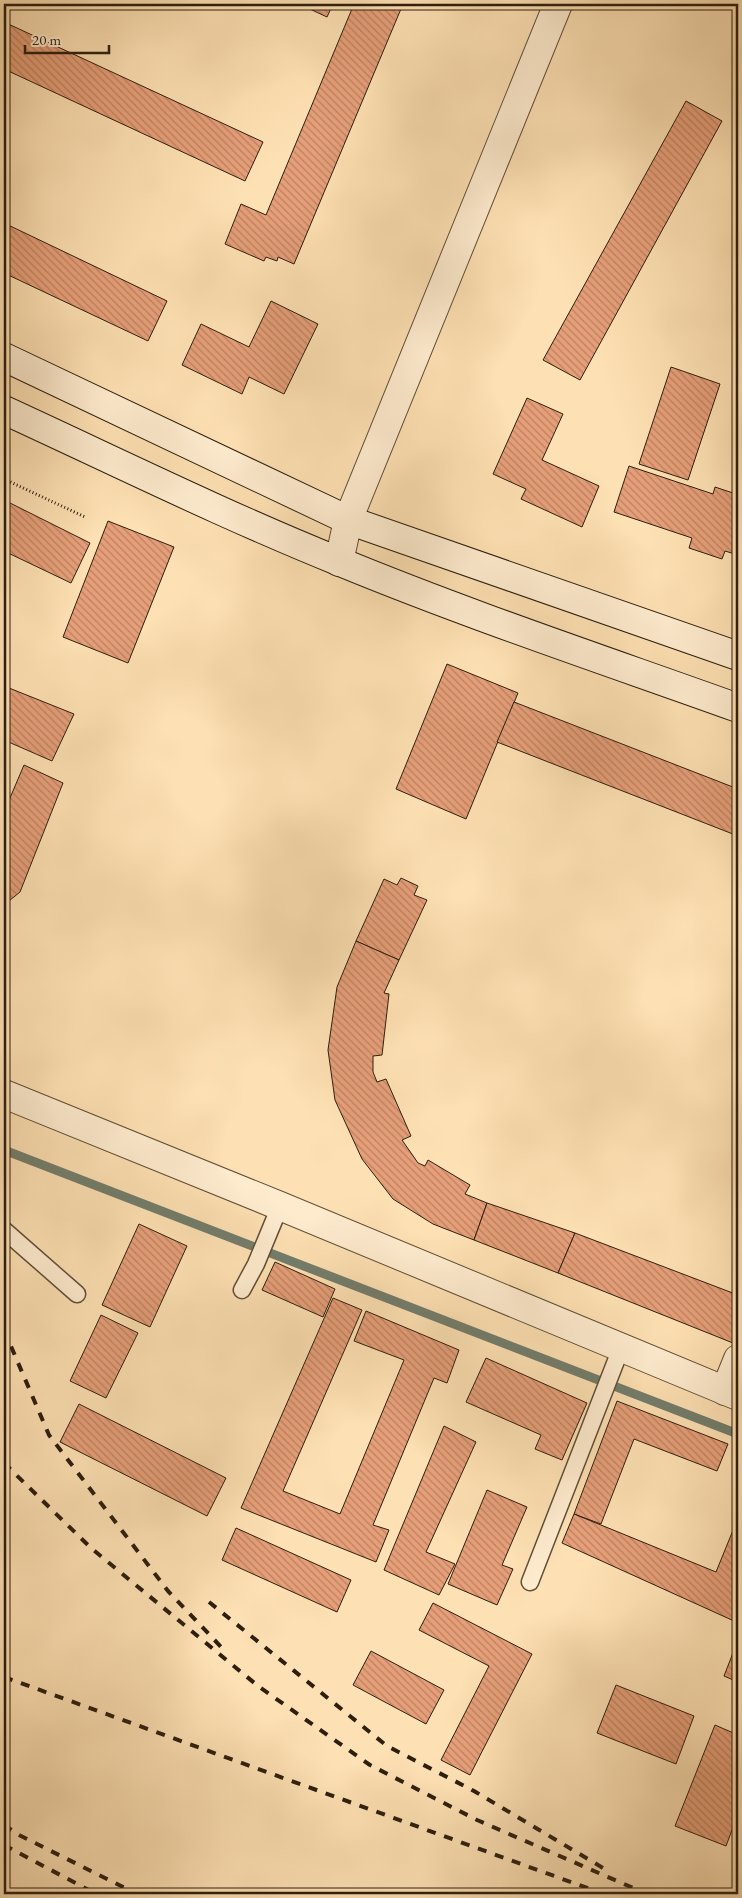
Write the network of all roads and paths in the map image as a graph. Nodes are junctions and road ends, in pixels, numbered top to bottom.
1 (558, 4) edge
2 (4, 357) edge
3 (4, 410) edge
4 (4, 480) edge
5 (85, 518) dead end
6 (348, 520) junction
7 (339, 562) junction
8 (738, 656) edge
9 (738, 708) edge
10 (4, 1094) edge
11 (277, 1215) junction
12 (4, 1230) edge
13 (242, 1290) dead end
14 (77, 1294) dead end
15 (616, 1358) junction
16 (738, 1359) edge
17 (732, 1394) edge
18 (530, 1582) dead end

1 - 6 main road
2 - 6 main road
3 - 7 main road
4 - 5 path
6 - 7 main road
6 - 8 main road
7 - 9 main road
10 - 11 main road
11 - 13 lane
11 - 15 main road
12 - 14 lane
15 - 17 main road
15 - 18 lane
16 - 17 main road

